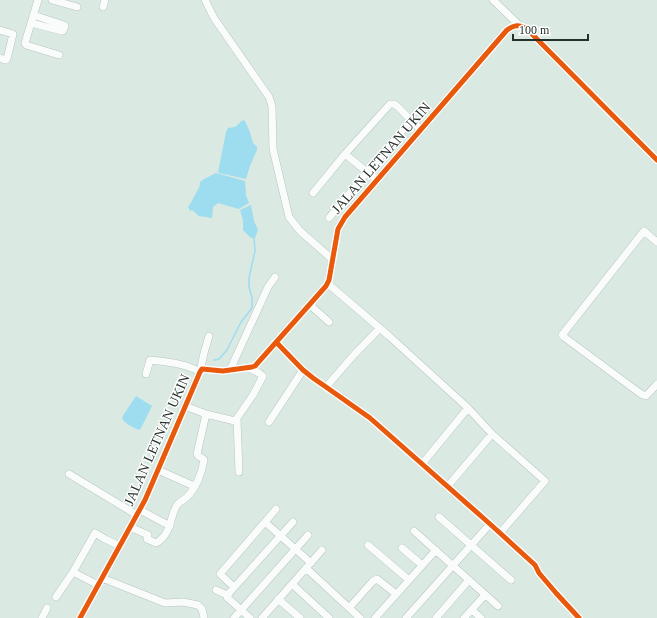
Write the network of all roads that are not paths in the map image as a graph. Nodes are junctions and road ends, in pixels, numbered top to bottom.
1 (38, 0) edge
2 (52, 0) edge
3 (205, 0) edge
4 (493, 0) edge
5 (77, 7) dead end
6 (33, 15) junction
7 (31, 23) junction
8 (518, 25) junction
9 (0, 30) edge
10 (59, 55) dead end
11 (0, 58) edge
12 (411, 120) junction
13 (421, 130) junction
14 (345, 154) junction
15 (657, 160) edge
16 (367, 172) junction
17 (376, 180) junction
18 (313, 193) dead end
19 (329, 218) dead end
20 (657, 242) edge
21 (332, 259) junction
22 (275, 278) dead end
23 (328, 283) junction
24 (310, 305) junction
25 (329, 322) dead end
26 (380, 328) junction
27 (209, 336) dead end
28 (276, 342) junction
29 (249, 368) junction
30 (230, 370) junction
31 (303, 370) junction
32 (200, 372) junction
33 (146, 374) dead end
34 (657, 384) edge
35 (326, 387) junction
36 (185, 406) junction
37 (468, 408) junction
38 (206, 414) junction
39 (237, 420) junction
40 (269, 422) dead end
41 (492, 434) junction
42 (422, 464) junction
43 (158, 470) junction
44 (239, 472) dead end
45 (69, 474) dead end
46 (194, 486) junction
47 (446, 487) junction
48 (276, 509) dead end
49 (138, 512) junction
50 (439, 517) dead end
51 (265, 522) junction
52 (293, 522) dead end
53 (490, 524) junction
54 (170, 526) junction
55 (130, 527) junction
56 (414, 531) dead end
57 (500, 533) junction
58 (308, 535) dead end
59 (280, 536) junction
60 (368, 545) dead end
61 (120, 546) junction
62 (471, 546) junction
63 (402, 548) dead end
64 (296, 550) junction
65 (322, 550) dead end
66 (436, 550) junction
67 (422, 565) junction
68 (453, 565) junction
69 (308, 566) junction
70 (73, 572) junction
71 (409, 580) junction
72 (469, 580) junction
73 (511, 580) dead end
74 (100, 581) junction
75 (292, 584) junction
76 (234, 587) junction
77 (216, 590) dead end
78 (396, 594) junction
79 (485, 595) junction
80 (56, 597) dead end
81 (227, 597) junction
82 (278, 599) junction
83 (498, 606) dead end
84 (47, 608) dead end
85 (349, 608) junction
86 (241, 610) junction
87 (472, 610) junction
88 (265, 617) edge
89 (42, 618) edge
90 (80, 618) edge
91 (204, 618) edge
92 (234, 618) edge
93 (250, 618) edge
94 (300, 618) edge
95 (329, 618) edge
96 (360, 618) edge
97 (376, 618) edge
98 (406, 618) edge
99 (436, 618) edge
100 (464, 618) edge
101 (481, 618) edge
102 (579, 618) edge

1 - 6 street
2 - 5 street
3 - 21 street
4 - 8 street
6 - 7 street
6 - 7 street
7 - 10 street
8 - 13 street, JALAN LETNAN UKIN
8 - 15 street
9 - 11 street
12 - 13 street
12 - 14 street
12 - 16 street
13 - 17 street, JALAN LETNAN UKIN
14 - 16 street
14 - 18 street
16 - 17 street
16 - 19 street
17 - 21 street, JALAN LETNAN UKIN
20 - 34 street
21 - 23 street, JALAN LETNAN UKIN
22 - 30 street
23 - 24 street, JALAN LETNAN UKIN
23 - 26 street
24 - 25 street
24 - 28 street, JALAN LETNAN UKIN
26 - 35 street
26 - 37 street
27 - 32 street
28 - 29 street, JALAN LETNAN UKIN
28 - 31 street
29 - 30 street, JALAN LETNAN UKIN
29 - 39 street
30 - 32 street, JALAN LETNAN UKIN
31 - 35 street
31 - 40 street
32 - 33 street
32 - 36 street, JALAN LETNAN UKIN
35 - 42 street
36 - 38 street
36 - 43 street, JALAN LETNAN UKIN
37 - 41 street
37 - 42 street
38 - 39 street
38 - 46 street
39 - 44 street
41 - 47 street
41 - 57 street
42 - 47 street
43 - 46 street
43 - 49 street, JALAN LETNAN UKIN
45 - 49 street
46 - 54 street
47 - 53 street
48 - 51 street
49 - 54 street
49 - 55 street, JALAN LETNAN UKIN
50 - 62 street
51 - 59 street
51 - 76 street
52 - 59 street
53 - 57 street
53 - 62 street
54 - 55 street
55 - 61 street, JALAN LETNAN UKIN
56 - 66 street
57 - 102 street
58 - 64 street
59 - 64 street
59 - 76 street
60 - 71 street
61 - 70 street
61 - 74 street, JALAN LETNAN UKIN
62 - 68 street
62 - 73 street
63 - 67 street
64 - 69 street
64 - 86 street
65 - 69 street
66 - 67 street
66 - 68 street
67 - 71 street
68 - 72 street
68 - 98 street
69 - 75 street
69 - 85 street
70 - 74 street
70 - 80 street
71 - 78 street
72 - 79 street
72 - 99 street
74 - 90 street, JALAN LETNAN UKIN
74 - 91 street
75 - 82 street
75 - 95 street
76 - 81 street
77 - 81 street
78 - 85 street
78 - 97 street
79 - 83 street
79 - 87 street
81 - 86 street
82 - 88 street
82 - 94 street
84 - 89 street
85 - 96 street
86 - 92 street
86 - 93 street
87 - 100 street
87 - 101 street

